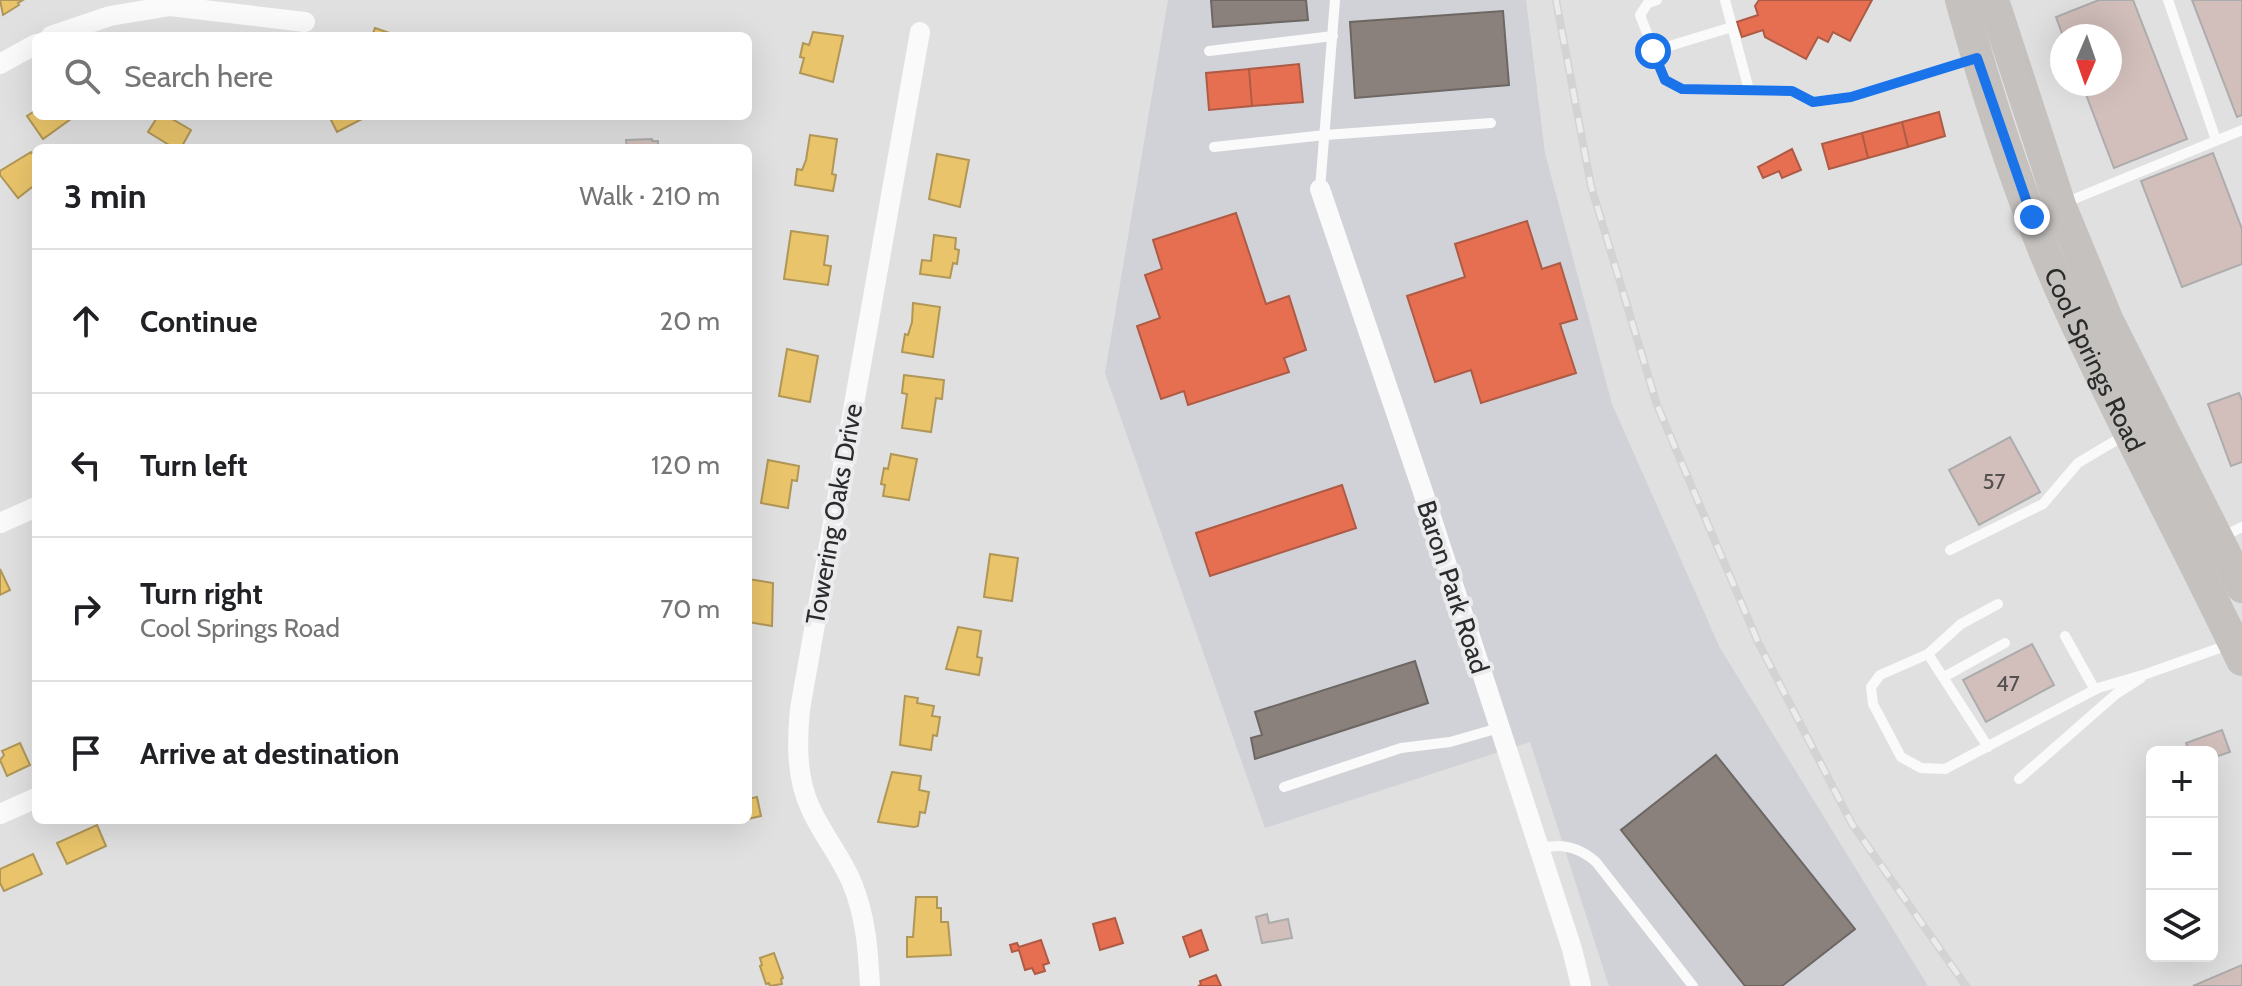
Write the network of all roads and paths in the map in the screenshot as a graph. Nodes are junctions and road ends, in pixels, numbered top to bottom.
1 (1335, 0) edge
2 (1634, 0) edge
3 (1657, 0) edge
4 (1725, 0) edge
5 (1961, 0) edge
6 (1993, 0) edge
7 (2168, 0) edge
8 (1640, 15) junction
9 (305, 22) dead end
10 (1732, 27) junction
11 (63, 32) edge
12 (920, 32) dead end
13 (1333, 36) junction
14 (32, 46) edge
15 (1209, 51) dead end
16 (1653, 51) junction
17 (1977, 58) junction
18 (0, 64) edge
19 (1749, 90) junction
20 (1491, 123) dead end
21 (2242, 130) edge
22 (1325, 135) junction
23 (2216, 140) junction
24 (1214, 147) dead end
25 (1320, 189) joint
26 (2046, 211) junction
27 (2130, 432) junction
28 (32, 509) edge
29 (0, 523) edge
30 (2230, 533) edge
31 (1950, 550) dead end
32 (2242, 587) edge
33 (1998, 604) dead end
34 (2065, 636) dead end
35 (2005, 643) dead end
36 (2239, 647) edge
37 (1928, 654) junction
38 (2146, 674) junction
39 (1944, 677) junction
40 (2095, 690) junction
41 (1499, 728) junction
42 (1988, 747) junction
43 (2019, 779) dead end
44 (1284, 787) dead end
45 (32, 800) edge
46 (0, 814) edge
47 (1539, 849) junction
48 (870, 986) edge
49 (1581, 986) edge
50 (1693, 986) edge

1 - 13 lane
2 - 8 lane
3 - 8 lane
4 - 10 lane
5 - 17 main road, Cool Springs Road
6 - 26 main road, Cool Springs Road
7 - 23 lane
8 - 16 lane
9 - 11 street
10 - 16 lane
10 - 19 lane
12 - 48 street, Towering Oaks Drive
13 - 15 lane
13 - 22 lane
14 - 18 street
16 - 19 lane
17 - 19 lane
17 - 26 main road, Cool Springs Road
20 - 22 lane
21 - 23 lane
22 - 24 lane
22 - 25 lane
23 - 26 lane
25 - 41 street, Baron Park Road
26 - 27 main road, Cool Springs Road
26 - 30 main road, Cool Springs Road
27 - 31 lane
27 - 36 main road, Cool Springs Road
28 - 29 street
30 - 32 main road, Cool Springs Road
33 - 37 lane
34 - 40 lane
35 - 39 lane
36 - 38 lane
37 - 39 lane
37 - 42 lane
38 - 40 lane
38 - 43 lane
39 - 42 lane
40 - 42 lane
41 - 44 lane
41 - 47 street, Baron Park Road
45 - 46 street
47 - 49 street, Baron Park Road
47 - 50 lane

